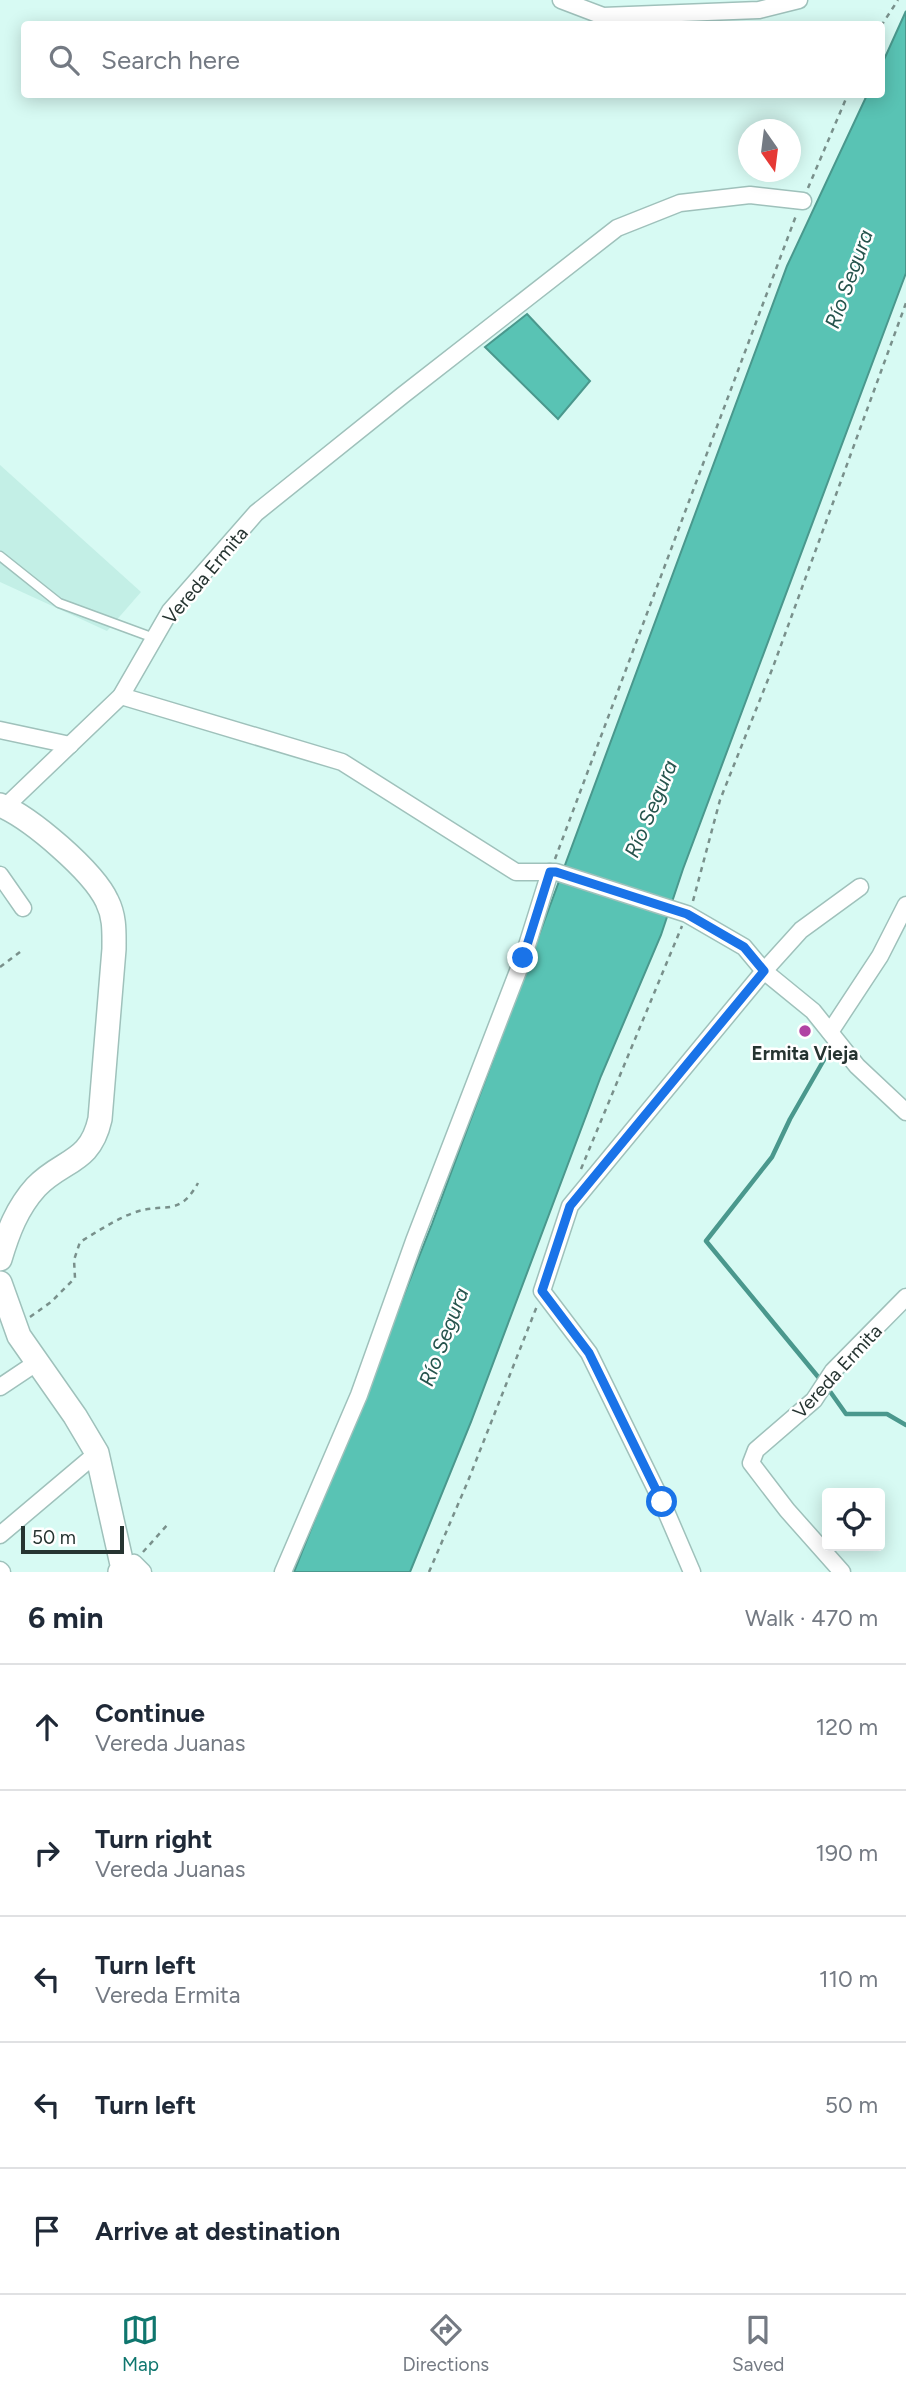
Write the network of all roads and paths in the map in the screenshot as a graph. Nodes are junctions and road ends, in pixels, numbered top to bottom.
1 (561, 0) edge
2 (799, 0) edge
3 (898, 0) edge
4 (884, 21) edge
5 (846, 98) edge
6 (803, 201) junction
7 (906, 303) edge
8 (0, 556) edge
9 (155, 638) junction
10 (121, 696) junction
11 (0, 730) edge
12 (70, 745) junction
13 (2, 806) edge
14 (553, 872) junction
15 (0, 875) edge
16 (860, 887) dead end
17 (906, 905) edge
18 (23, 908) dead end
19 (687, 914) junction
20 (24, 949) dead end
21 (0, 967) edge
22 (764, 971) junction
23 (830, 1032) junction
24 (906, 1112) edge
25 (198, 1183) dead end
26 (0, 1259) edge
27 (0, 1283) edge
28 (906, 1297) edge
29 (9, 1330) edge
30 (36, 1363) junction
31 (0, 1387) edge
32 (97, 1453) junction
33 (169, 1523) dead end
34 (0, 1535) edge
35 (130, 1569) edge
36 (283, 1572) edge
37 (692, 1572) edge
38 (842, 1572) edge

1 - 2 street
3 - 4 path
5 - 6 path
6 - 9 street, Vereda Ermita
6 - 14 path
7 - 19 path
8 - 9 lane
9 - 10 street, Vereda Ermita
10 - 12 street, Vereda Ermita
10 - 14 street
11 - 12 street
12 - 13 street, Vereda Ermita
13 - 26 main road
14 - 19 street
14 - 36 street
15 - 18 street
16 - 22 street
17 - 23 street
19 - 22 street
20 - 21 path
22 - 23 street
22 - 37 street
23 - 24 street
25 - 29 path
27 - 29 main road
28 - 38 street, Vereda Ermita
29 - 30 main road
30 - 31 street
30 - 32 main road
32 - 34 street
32 - 35 main road
33 - 35 path

